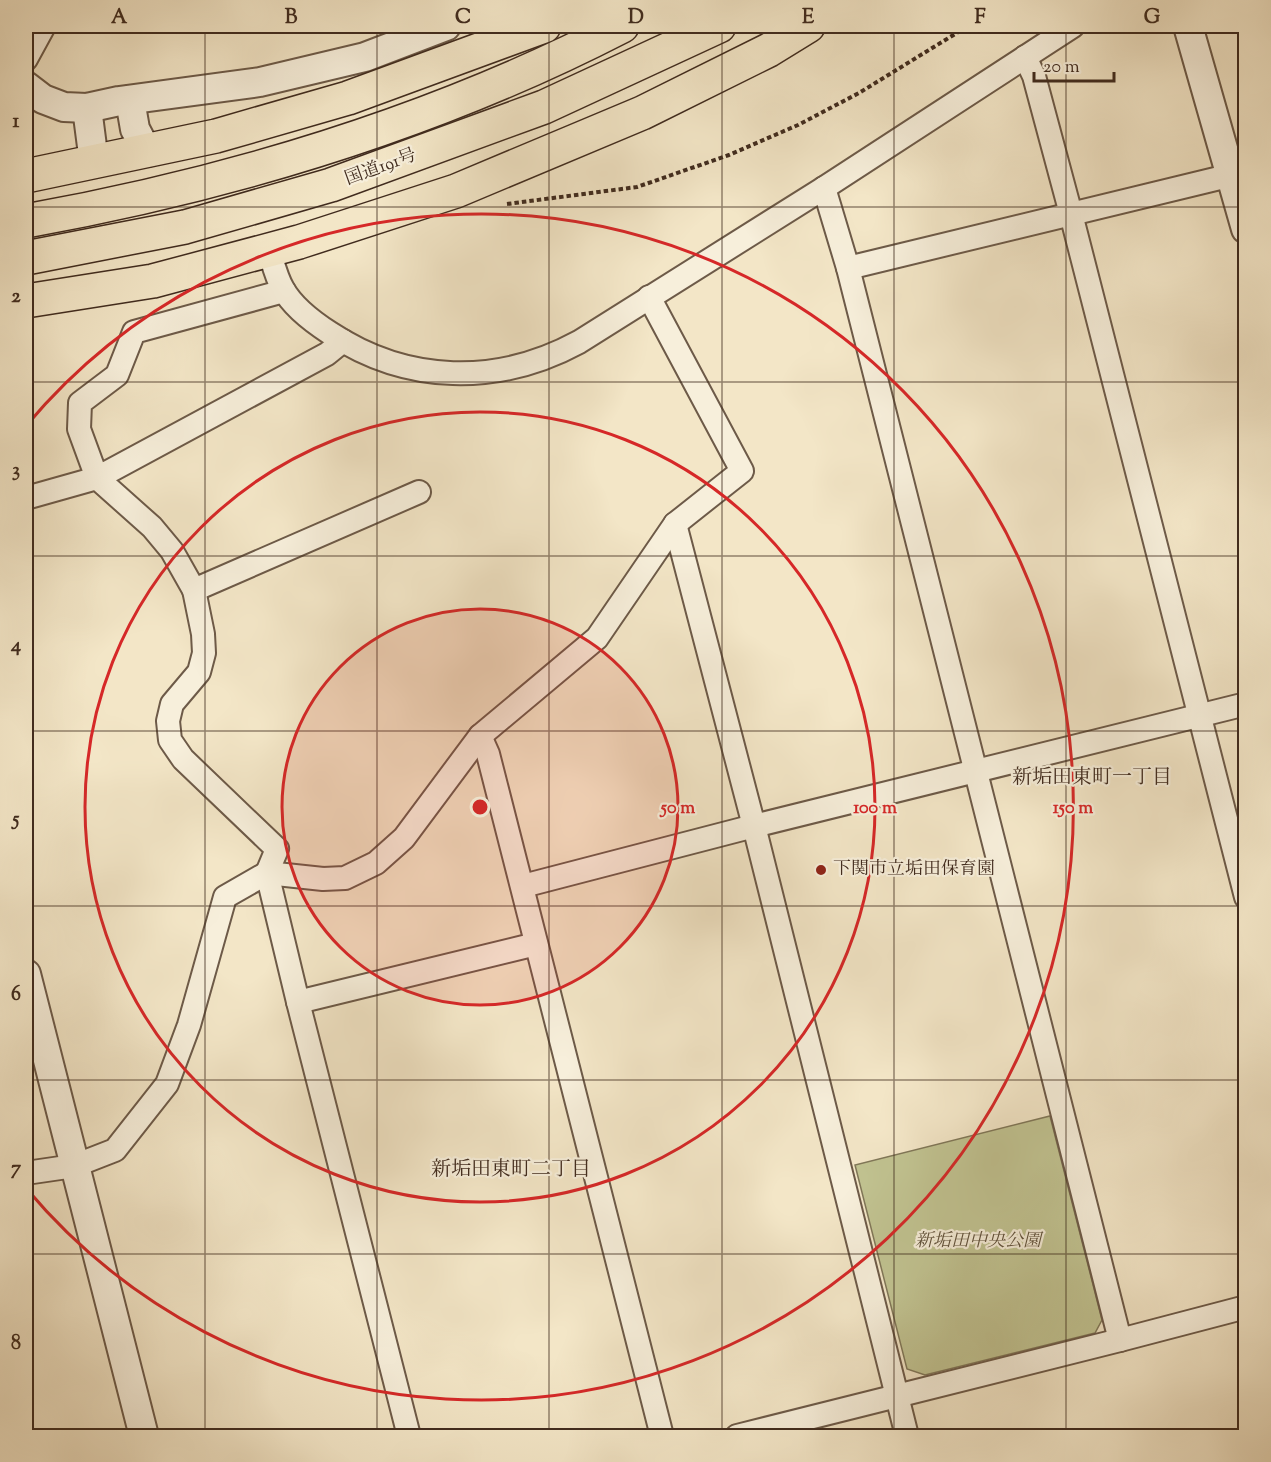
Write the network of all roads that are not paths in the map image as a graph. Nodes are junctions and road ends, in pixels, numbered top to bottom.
1 (45, 26) edge
2 (446, 26) edge
3 (544, 26) edge
4 (622, 26) edge
5 (719, 26) edge
6 (808, 26) edge
7 (1073, 26) edge
8 (1188, 26) edge
9 (1025, 57) junction
10 (26, 59) edge
11 (26, 86) edge
12 (129, 100) junction
13 (87, 108) junction
14 (147, 152) junction
15 (94, 162) junction
16 (1239, 173) edge
17 (26, 176) edge
18 (824, 188) junction
19 (1071, 214) junction
20 (26, 221) edge
21 (1245, 229) edge
22 (269, 250) junction
23 (26, 258) edge
24 (848, 268) junction
25 (284, 291) junction
26 (649, 297) junction
27 (26, 301) edge
28 (343, 341) junction
29 (97, 478) junction
30 (420, 492) dead end
31 (26, 498) edge
32 (675, 524) junction
33 (194, 590) junction
34 (1245, 704) edge
35 (1200, 716) junction
36 (480, 736) junction
37 (975, 771) junction
38 (754, 826) junction
39 (267, 873) junction
40 (523, 886) junction
41 (1245, 897) edge
42 (536, 944) junction
43 (26, 974) edge
44 (297, 1002) junction
45 (74, 1166) junction
46 (26, 1173) edge
47 (1245, 1307) edge
48 (1120, 1341) junction
49 (897, 1396) junction
50 (144, 1437) edge
51 (409, 1437) edge
52 (662, 1437) edge
53 (737, 1437) edge
54 (908, 1437) edge

1 - 10 street
2 - 12 street
3 - 14 highway
4 - 20 highway, 国道191号
5 - 23 highway, 国道191号
6 - 22 highway
7 - 9 street
8 - 16 street
9 - 18 street
9 - 19 street
11 - 13 street
12 - 13 street
12 - 14 street
13 - 15 street
14 - 15 highway
15 - 17 highway
16 - 19 street
16 - 21 street
18 - 24 street
18 - 26 street
19 - 24 street
19 - 35 street
22 - 25 street
22 - 27 highway
24 - 37 street
25 - 28 street
25 - 29 street
26 - 28 street
26 - 32 street
28 - 29 street
29 - 31 street
29 - 33 street
30 - 33 street
32 - 36 street
32 - 38 street
33 - 39 street
34 - 35 street
35 - 37 street
35 - 41 street
36 - 39 street
36 - 40 street
37 - 38 street
37 - 48 street
38 - 40 street
38 - 49 street
39 - 44 street
39 - 45 street
40 - 42 street
42 - 44 street
42 - 52 street
43 - 45 street
44 - 51 street
45 - 46 street
45 - 50 street
47 - 48 street
48 - 49 street
49 - 53 street
49 - 54 street

